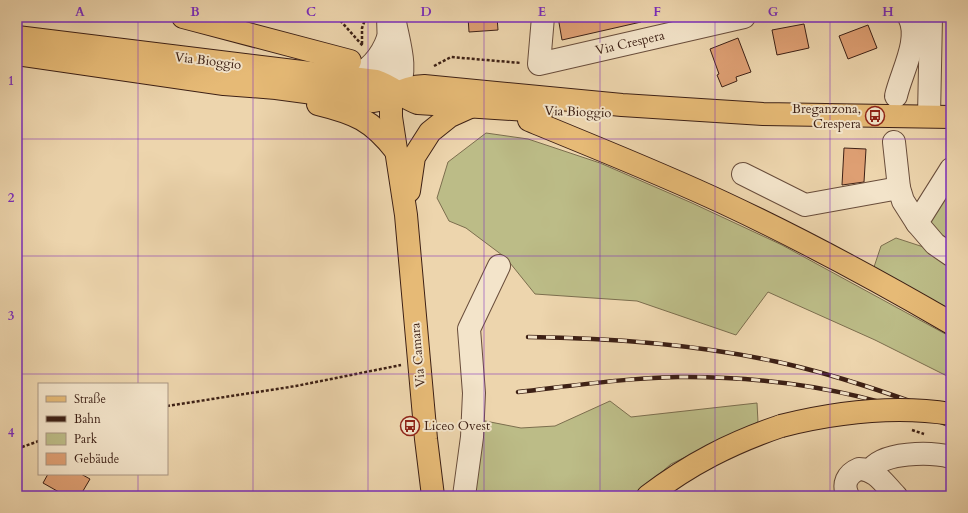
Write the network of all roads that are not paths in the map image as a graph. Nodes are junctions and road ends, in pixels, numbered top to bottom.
1 (183, 17) edge
2 (543, 17) edge
3 (744, 17) edge
4 (909, 17) edge
5 (931, 17) edge
6 (390, 24) edge
7 (17, 37) edge
8 (17, 54) edge
9 (357, 58) junction
10 (224, 84) junction
11 (397, 92) junction
12 (896, 96) dead end
13 (471, 107) junction
14 (763, 114) junction
15 (929, 116) junction
16 (951, 117) edge
17 (529, 120) dead end
18 (894, 142) dead end
19 (396, 151) junction
20 (951, 169) edge
21 (743, 174) dead end
22 (898, 188) junction
23 (406, 214) junction
24 (917, 223) junction
25 (951, 256) edge
26 (499, 266) dead end
27 (951, 322) edge
28 (951, 414) edge
29 (951, 457) edge
30 (429, 470) junction
31 (863, 471) junction
32 (428, 496) edge
33 (433, 496) edge
34 (464, 496) edge
35 (648, 496) edge
36 (848, 496) edge
37 (896, 496) edge

1 - 9 main road
2 - 3 street, Via Crespera
4 - 12 street
5 - 15 street
6 - 9 street
6 - 11 street, Via Camara
7 - 9 main road, Via Bioggio
8 - 10 main road, Via Bioggio
9 - 11 main road, Via Bioggio
10 - 11 main road, Via Bioggio
10 - 19 main road
11 - 13 main road, Via Bioggio
11 - 14 main road, Via Bioggio
11 - 19 main road, Via Camara
11 - 23 main road, Via Camara
13 - 14 main road, Via Bioggio
13 - 23 main road
14 - 15 main road, Via Bioggio
15 - 16 main road, Via Bioggio
17 - 27 main road
18 - 22 street
19 - 23 main road, Via Camara
20 - 24 street
21 - 22 street
22 - 24 street
23 - 30 main road, Via Camara
24 - 25 street
26 - 34 street
28 - 35 main road, bridge
29 - 31 street
30 - 32 main road
30 - 33 main road, Via Camara
31 - 36 street
31 - 37 street

